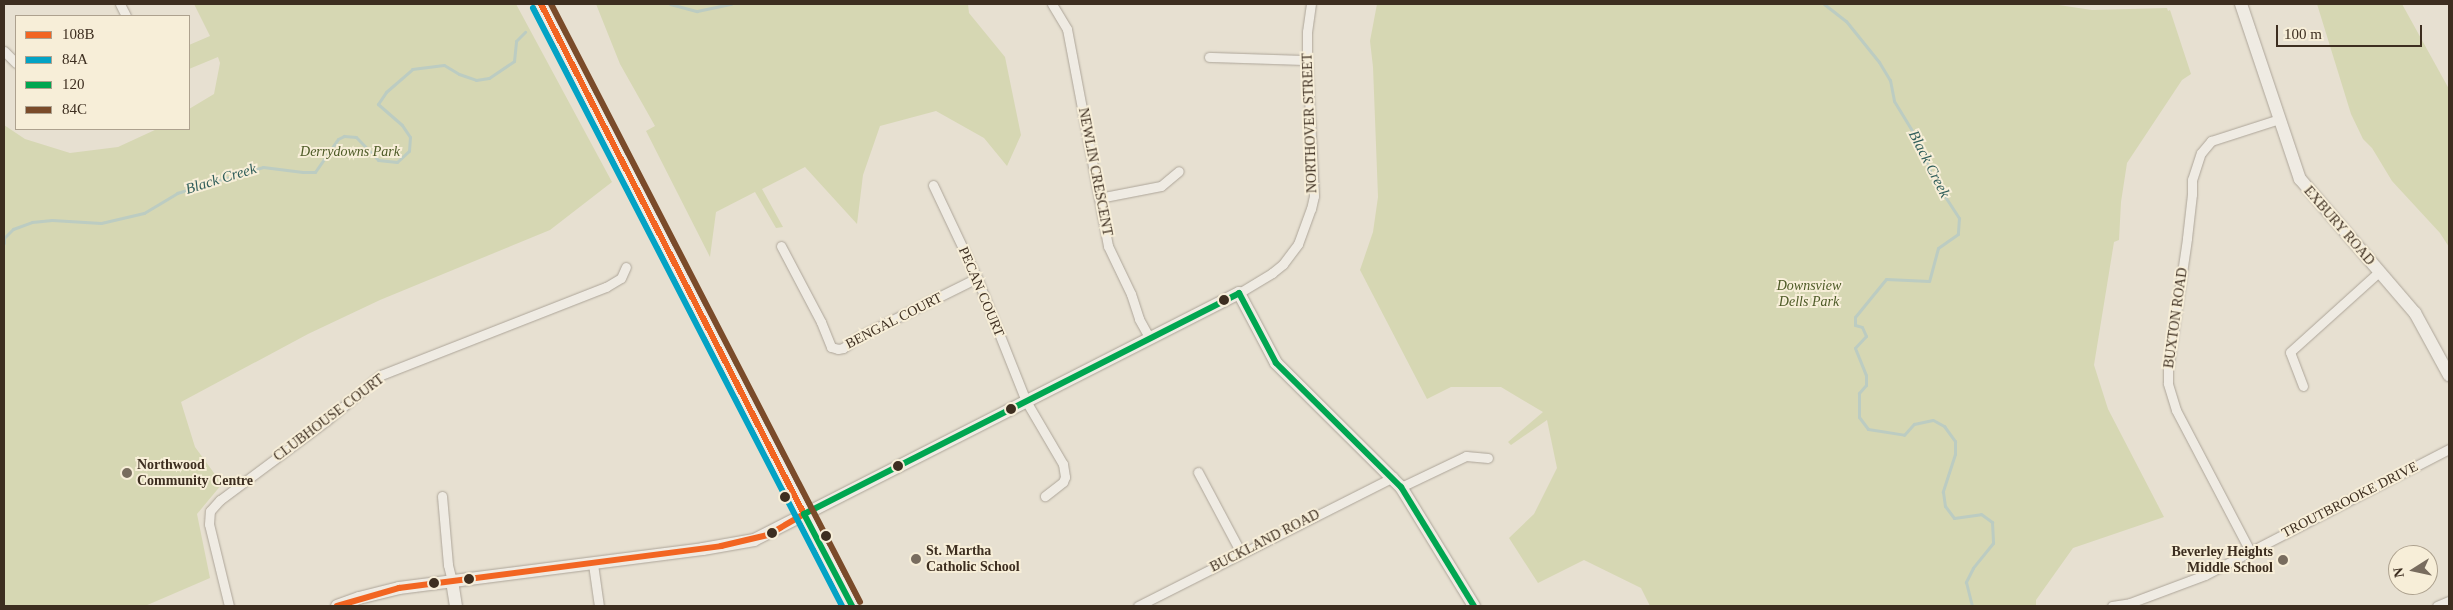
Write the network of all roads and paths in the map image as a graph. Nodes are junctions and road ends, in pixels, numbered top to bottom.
1 (541, 4) edge
2 (1052, 4) edge
3 (1311, 4) edge
4 (2241, 4) edge
5 (4, 51) edge
6 (1209, 57) dead end
7 (1307, 60) junction
8 (15, 63) edge
9 (2278, 119) junction
10 (1179, 171) dead end
11 (933, 185) dead end
12 (1099, 198) junction
13 (781, 246) dead end
14 (626, 267) dead end
15 (2379, 272) junction
16 (977, 278) junction
17 (1239, 293) junction
18 (1149, 337) junction
19 (2449, 375) edge
20 (2302, 386) dead end
21 (1026, 401) junction
22 (2449, 449) edge
23 (1488, 458) dead end
24 (1198, 472) dead end
25 (1397, 482) junction
26 (442, 496) dead end
27 (1045, 496) dead end
28 (804, 514) junction
29 (2250, 552) junction
30 (1241, 553) junction
31 (593, 564) junction
32 (452, 582) junction
33 (2449, 601) edge
34 (229, 606) edge
35 (337, 606) edge
36 (456, 606) edge
37 (599, 606) edge
38 (852, 606) edge
39 (1138, 606) edge
40 (1474, 606) edge
41 (2112, 606) edge
42 (2437, 606) edge

1 - 28 street
2 - 12 street, NEWLIN CRESCENT
3 - 7 street, NORTHOVER STREET
4 - 9 street, EXBURY ROAD
5 - 8 street
6 - 7 street
7 - 17 street, NORTHOVER STREET
9 - 15 street, EXBURY ROAD
9 - 29 street, BUXTON ROAD
10 - 12 street
11 - 16 street, PECAN COURT
12 - 18 street, NEWLIN CRESCENT
13 - 16 street, BENGAL COURT
14 - 34 street, CLUBHOUSE COURT
15 - 19 street, EXBURY ROAD
15 - 20 street
16 - 21 street, PECAN COURT
17 - 18 street, NORTHOVER STREET
17 - 25 street
18 - 21 street, NORTHOVER STREET
21 - 27 street, PECAN COURT
21 - 28 street, NORTHOVER STREET
22 - 29 street, TROUTBROOKE DRIVE
23 - 25 street, BUCKLAND ROAD
24 - 30 street
25 - 30 street, BUCKLAND ROAD
25 - 40 street
26 - 32 street
28 - 31 street, NORTHOVER STREET
28 - 38 street
29 - 41 street, TROUTBROOKE DRIVE
30 - 39 street, BUCKLAND ROAD
31 - 32 street, NORTHOVER STREET
31 - 37 street
32 - 35 street, NORTHOVER STREET
32 - 36 street
33 - 42 street

